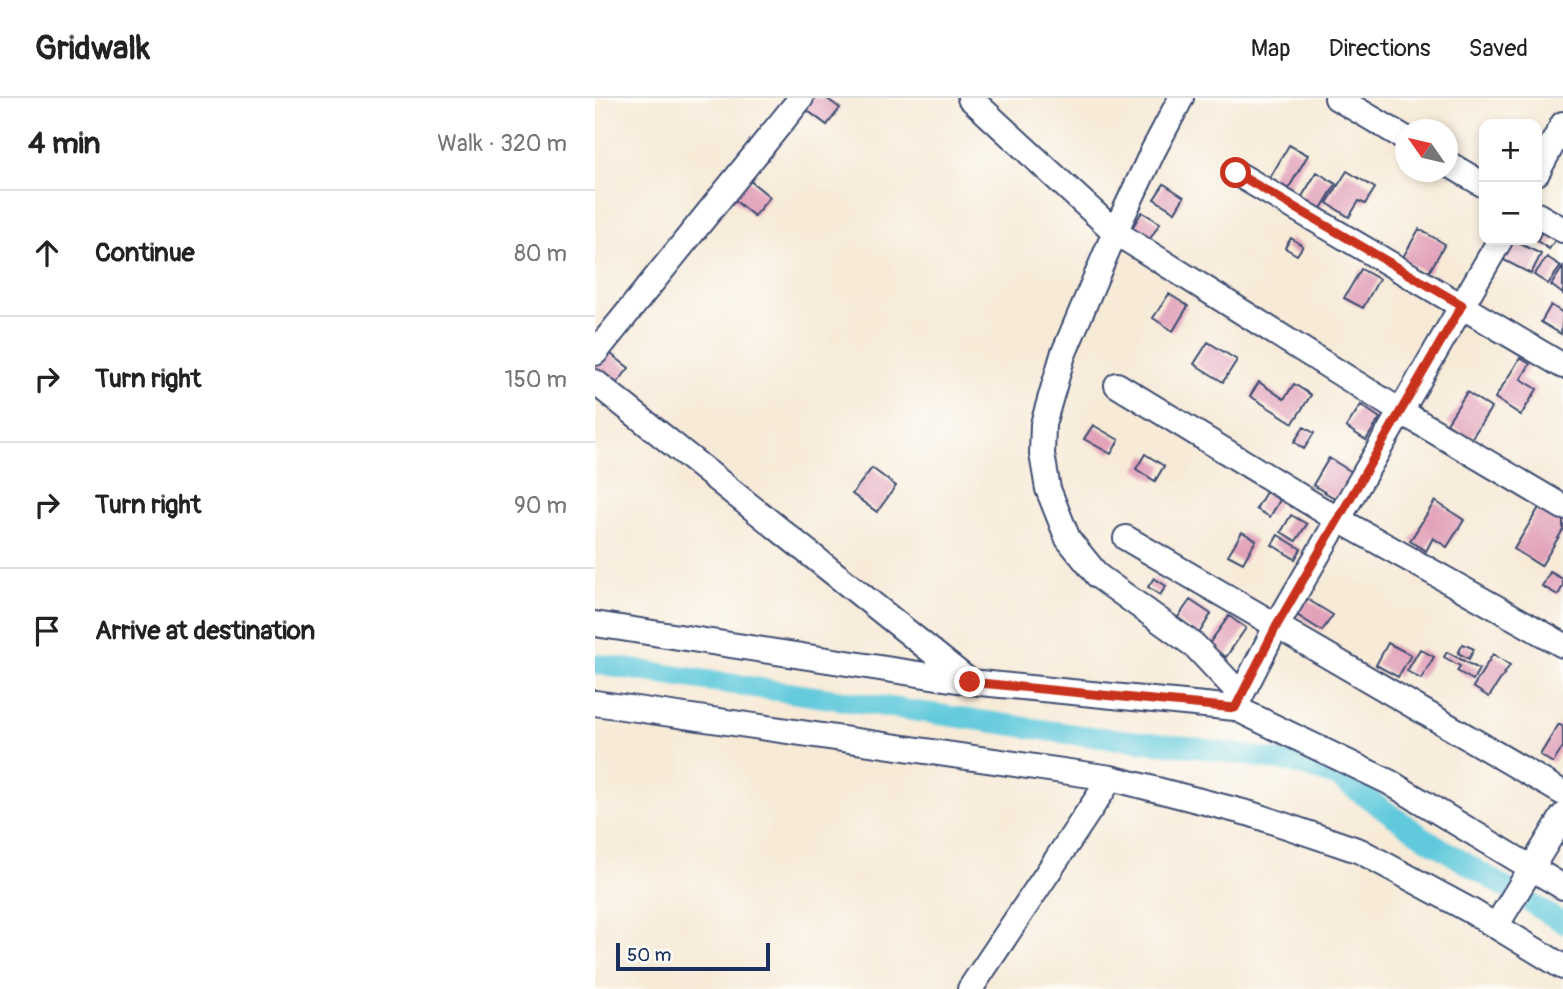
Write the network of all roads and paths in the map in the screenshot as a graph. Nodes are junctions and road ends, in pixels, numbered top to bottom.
1 (801, 98) edge
2 (970, 98) edge
3 (1181, 98) edge
4 (1337, 98) edge
5 (1563, 124) edge
6 (1395, 132) edge
7 (1542, 164) edge
8 (1458, 170) edge
9 (1236, 173) dead end
10 (1479, 182) edge
11 (1542, 218) edge
12 (1563, 229) edge
13 (1115, 232) junction
14 (1497, 245) edge
15 (1462, 305) junction
16 (595, 353) edge
17 (1563, 366) edge
18 (595, 383) edge
19 (1117, 385) dead end
20 (1400, 411) junction
21 (1563, 507) edge
22 (1337, 518) junction
23 (1126, 538) dead end
24 (595, 624) edge
25 (1277, 625) junction
26 (1563, 645) edge
27 (970, 682) junction
28 (1238, 702) junction
29 (595, 703) edge
30 (1111, 778) junction
31 (1563, 793) edge
32 (1563, 816) edge
33 (1526, 877) junction
34 (1563, 887) edge
35 (1502, 917) junction
36 (1563, 967) edge
37 (970, 989) edge

1 - 16 street
2 - 13 street
3 - 13 street
4 - 6 street
5 - 7 street
8 - 10 street
9 - 15 street
11 - 12 street
13 - 20 street
13 - 28 street
14 - 15 street
15 - 17 street
15 - 20 street
18 - 27 street
19 - 22 street
20 - 21 street
20 - 22 street
22 - 25 street
22 - 26 street
23 - 25 street
24 - 27 street
25 - 28 street
25 - 31 street
27 - 28 street
28 - 33 street
29 - 30 street
30 - 35 street
30 - 37 street
32 - 33 street
33 - 34 street
33 - 35 street
35 - 36 street

